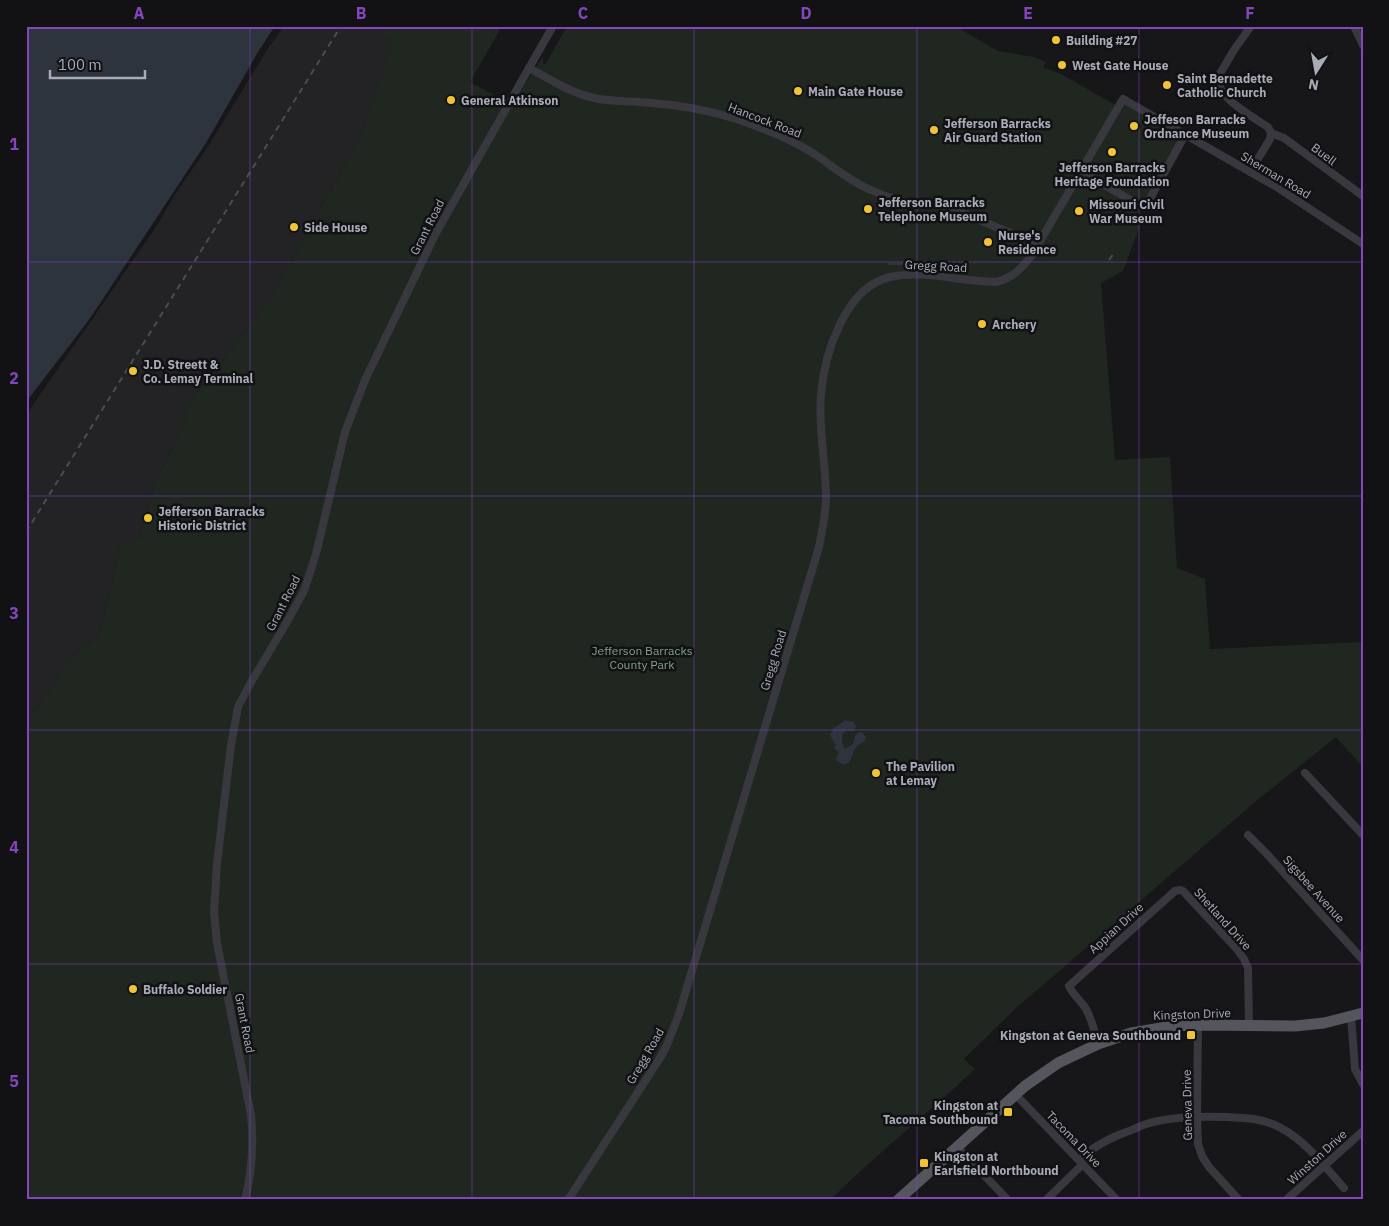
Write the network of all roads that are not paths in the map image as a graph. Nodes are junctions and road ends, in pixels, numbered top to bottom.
1 (553, 26) edge
2 (1251, 26) edge
3 (1354, 26) edge
4 (1363, 45) edge
5 (529, 68) junction
6 (1123, 99) joint
7 (1271, 133) junction
8 (1185, 135) junction
9 (1081, 170) junction
10 (1250, 172) junction
11 (1363, 196) edge
12 (1363, 244) edge
13 (1038, 245) junction
14 (1305, 773) dead end
15 (1248, 835) dead end
16 (1363, 835) edge
17 (1180, 890) joint
18 (1363, 960) edge
19 (1357, 1015) edge
20 (1198, 1025) junction
21 (1249, 1026) junction
22 (1098, 1044) junction
23 (1363, 1084) edge
24 (1015, 1094) junction
25 (1197, 1117) junction
26 (1363, 1132) edge
27 (957, 1147) junction
28 (1081, 1162) junction
29 (1324, 1166) junction
30 (1344, 1188) dead end
31 (903, 1198) edge
32 (246, 1200) edge
33 (568, 1200) edge
34 (1008, 1200) edge
35 (1046, 1200) edge
36 (1117, 1200) edge
37 (1239, 1200) edge
38 (1286, 1200) edge

1 - 5 street, Grant Road
2 - 7 street, Buell
3 - 4 street
5 - 13 street, Hancock Road
5 - 32 street, Grant Road
6 - 8 street, Sherman Road
6 - 9 street, Gregg Road
7 - 10 street
7 - 11 street, Buell
8 - 9 street
8 - 10 street, Sherman Road
9 - 13 street, Gregg Road
10 - 12 street, Sherman Road
13 - 33 street, Gregg Road
14 - 16 street
15 - 18 street, Sigsbee Avenue
17 - 21 street, Shetland Drive
17 - 22 street, Appian Drive
19 - 21 main road, Kingston Drive
19 - 23 street
20 - 21 main road, Kingston Drive
20 - 22 main road, Kingston Drive
20 - 25 street, Geneva Drive
22 - 24 main road, Kingston Drive
24 - 27 main road, Kingston Drive
24 - 28 street, Tacoma Drive
25 - 28 street
25 - 29 street
25 - 37 street, Geneva Drive
26 - 29 street, Winston Drive
27 - 31 main road, Kingston Drive
27 - 34 street
28 - 35 street
28 - 36 street, Tacoma Drive
29 - 30 street
29 - 38 street, Winston Drive

